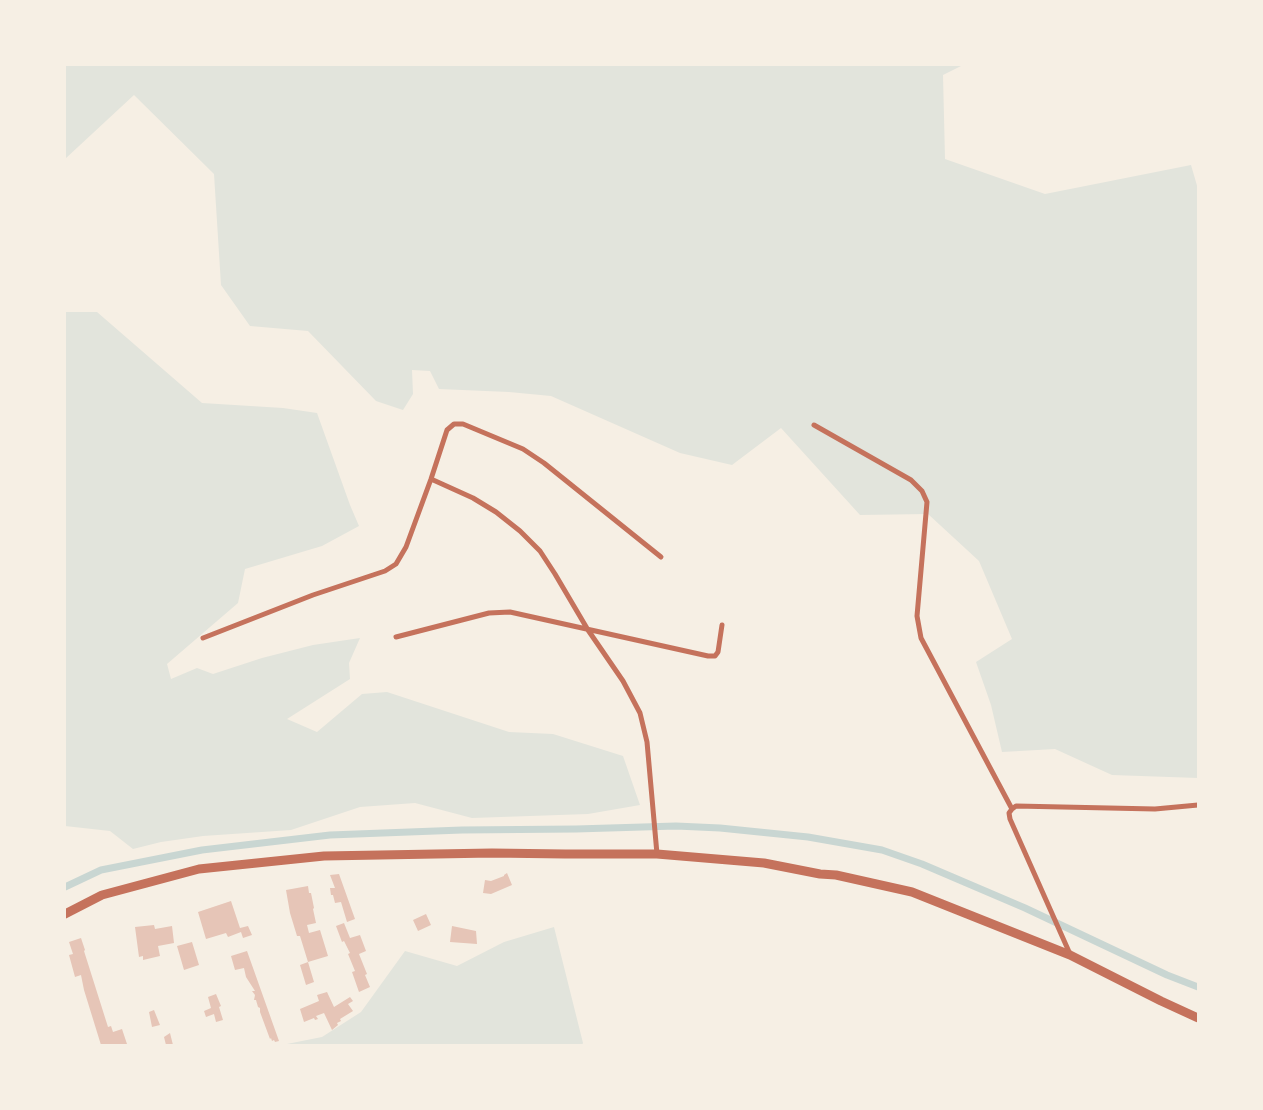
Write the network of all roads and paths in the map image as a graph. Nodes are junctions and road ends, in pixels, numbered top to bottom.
1 (814, 425) dead end
2 (431, 479) junction
3 (662, 557) dead end
4 (722, 625) dead end
5 (588, 630) junction
6 (396, 637) dead end
7 (203, 638) dead end
8 (1198, 805) edge
9 (1012, 809) junction
10 (657, 854) junction
11 (65, 914) edge
12 (1070, 955) junction
13 (1198, 1018) edge

1 - 9 street
2 - 3 street
2 - 5 street
2 - 7 street
4 - 5 street
5 - 6 street
5 - 10 street
8 - 9 street
9 - 12 street
10 - 11 street
10 - 12 street
12 - 13 street

